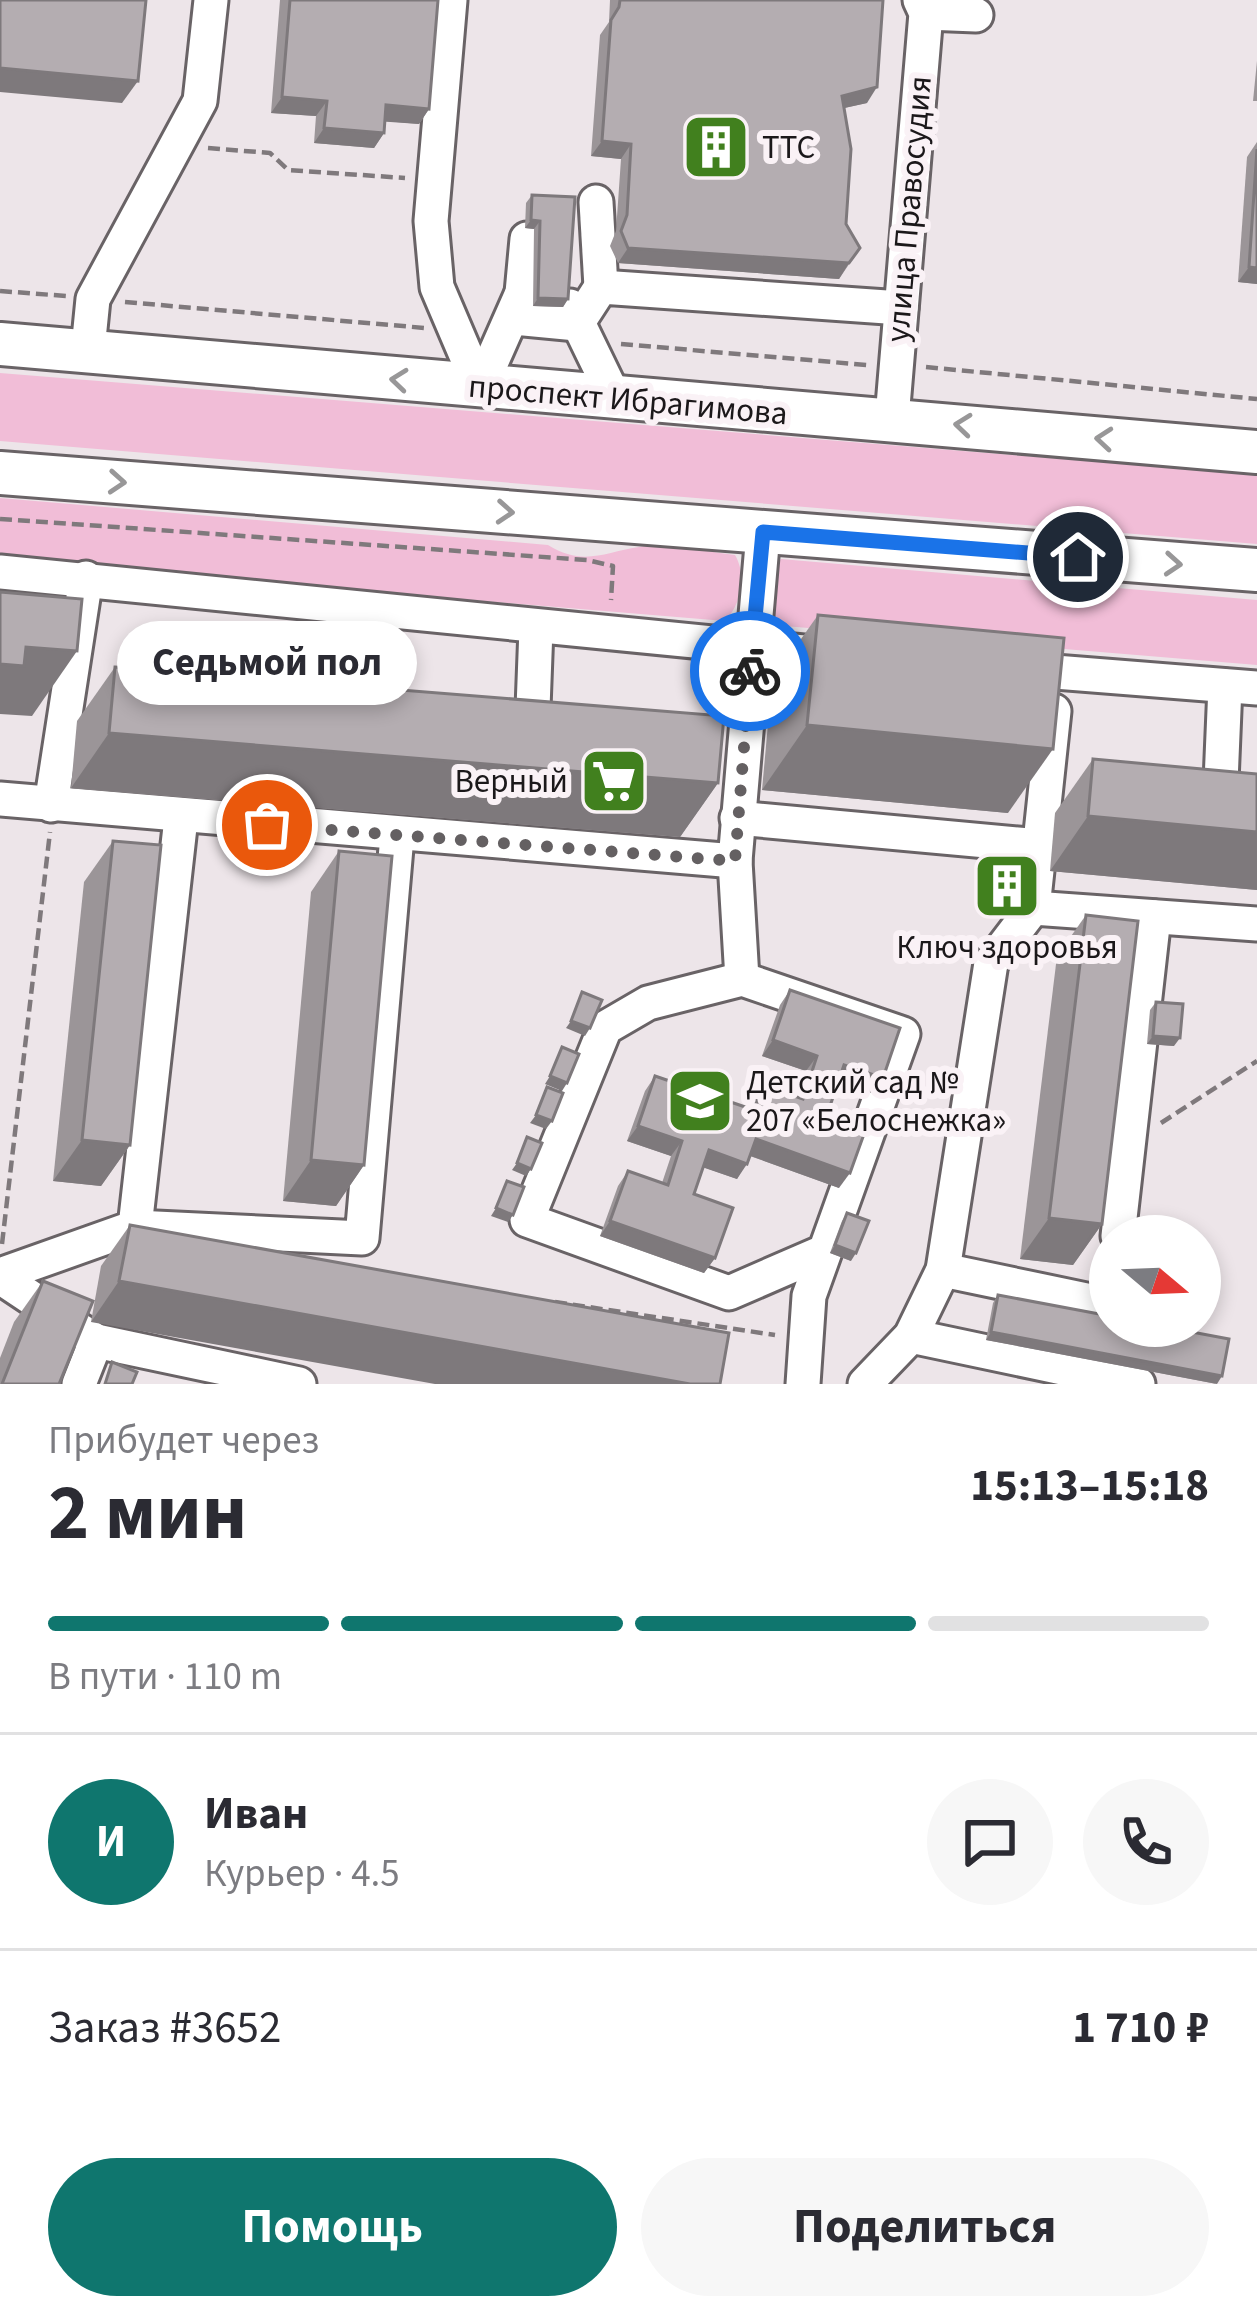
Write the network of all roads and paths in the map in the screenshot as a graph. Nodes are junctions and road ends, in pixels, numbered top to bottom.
1 (211, 0) edge
2 (450, 0) edge
3 (923, 7) edge
4 (976, 15) dead end
5 (177, 146) junction
6 (435, 180) junction
7 (596, 202) dead end
8 (601, 287) junction
9 (547, 288) junction
10 (0, 291) edge
11 (93, 299) junction
12 (901, 308) junction
13 (452, 331) junction
14 (0, 344) edge
15 (88, 350) junction
16 (895, 368) junction
17 (480, 388) junction
18 (1257, 399) edge
19 (616, 401) junction
20 (892, 418) junction
21 (1257, 452) edge
22 (0, 473) edge
23 (0, 519) edge
24 (763, 532) junction
25 (587, 560) dead end
26 (1257, 571) edge
27 (0, 572) edge
28 (86, 578) junction
29 (536, 628) junction
30 (753, 649) junction
31 (862, 657) edge
32 (977, 666) edge
33 (1058, 673) junction
34 (1241, 687) edge
35 (532, 735) edge
36 (0, 800) edge
37 (51, 805) junction
38 (1220, 806) edge
39 (181, 818) junction
40 (737, 818) junction
41 (397, 836) junction
42 (1040, 846) junction
43 (735, 861) junction
44 (1033, 908) junction
45 (1154, 917) junction
46 (1257, 924) edge
47 (742, 980) junction
48 (1257, 1061) edge
49 (1128, 1145) junction
50 (1120, 1215) edge
51 (135, 1227) junction
52 (823, 1252) junction
53 (0, 1262) edge
54 (943, 1270) junction
55 (0, 1276) edge
56 (549, 1301) edge
57 (1089, 1301) edge
58 (911, 1336) junction
59 (806, 1340) junction
60 (95, 1341) junction
61 (79, 1384) edge
62 (299, 1384) edge
63 (803, 1384) edge
64 (865, 1384) edge
65 (1138, 1384) edge

1 - 5 street
2 - 6 street
3 - 4 street
3 - 12 street, улица Правосудия
5 - 6 path
5 - 11 street
6 - 13 street
7 - 8 street
8 - 9 street
8 - 12 street
9 - 16 path
9 - 17 street
9 - 19 street
10 - 11 path
11 - 13 path
11 - 15 street
12 - 16 street, улица Правосудия
13 - 17 street
14 - 15 main road, проспект Ибрагимова
17 -> 15 main road, проспект Ибрагимова
16 - 18 path
16 - 20 street, улица Правосудия
17 - 19 main road, проспект Ибрагимова
19 - 20 main road, проспект Ибрагимова
21 -> 20 main road, проспект Ибрагимова
22 -> 24 main road
23 - 25 path
24 -> 26 main road
24 - 30 street
27 - 28 street
28 - 29 street
28 - 37 street
29 - 30 street
29 - 35 street
30 - 31 street
30 - 40 street
32 - 33 street
33 - 34 street
33 - 42 street
34 - 38 street
36 - 37 street
37 - 39 street
37 - 53 path
39 - 41 street
39 - 51 street
40 - 42 street
40 - 43 street
41 - 43 street
41 - 51 street
42 - 44 street
43 - 47 street
44 - 45 street
44 - 54 street
45 - 46 street
45 - 49 street
47 - 52 street
47 - 52 street
48 - 49 path
49 - 50 street
51 - 55 street
52 - 59 street
54 - 57 street
54 - 58 street
55 - 60 street
56 - 59 path
58 - 64 street
58 - 65 street
59 - 63 street
60 - 61 street
60 - 62 street

